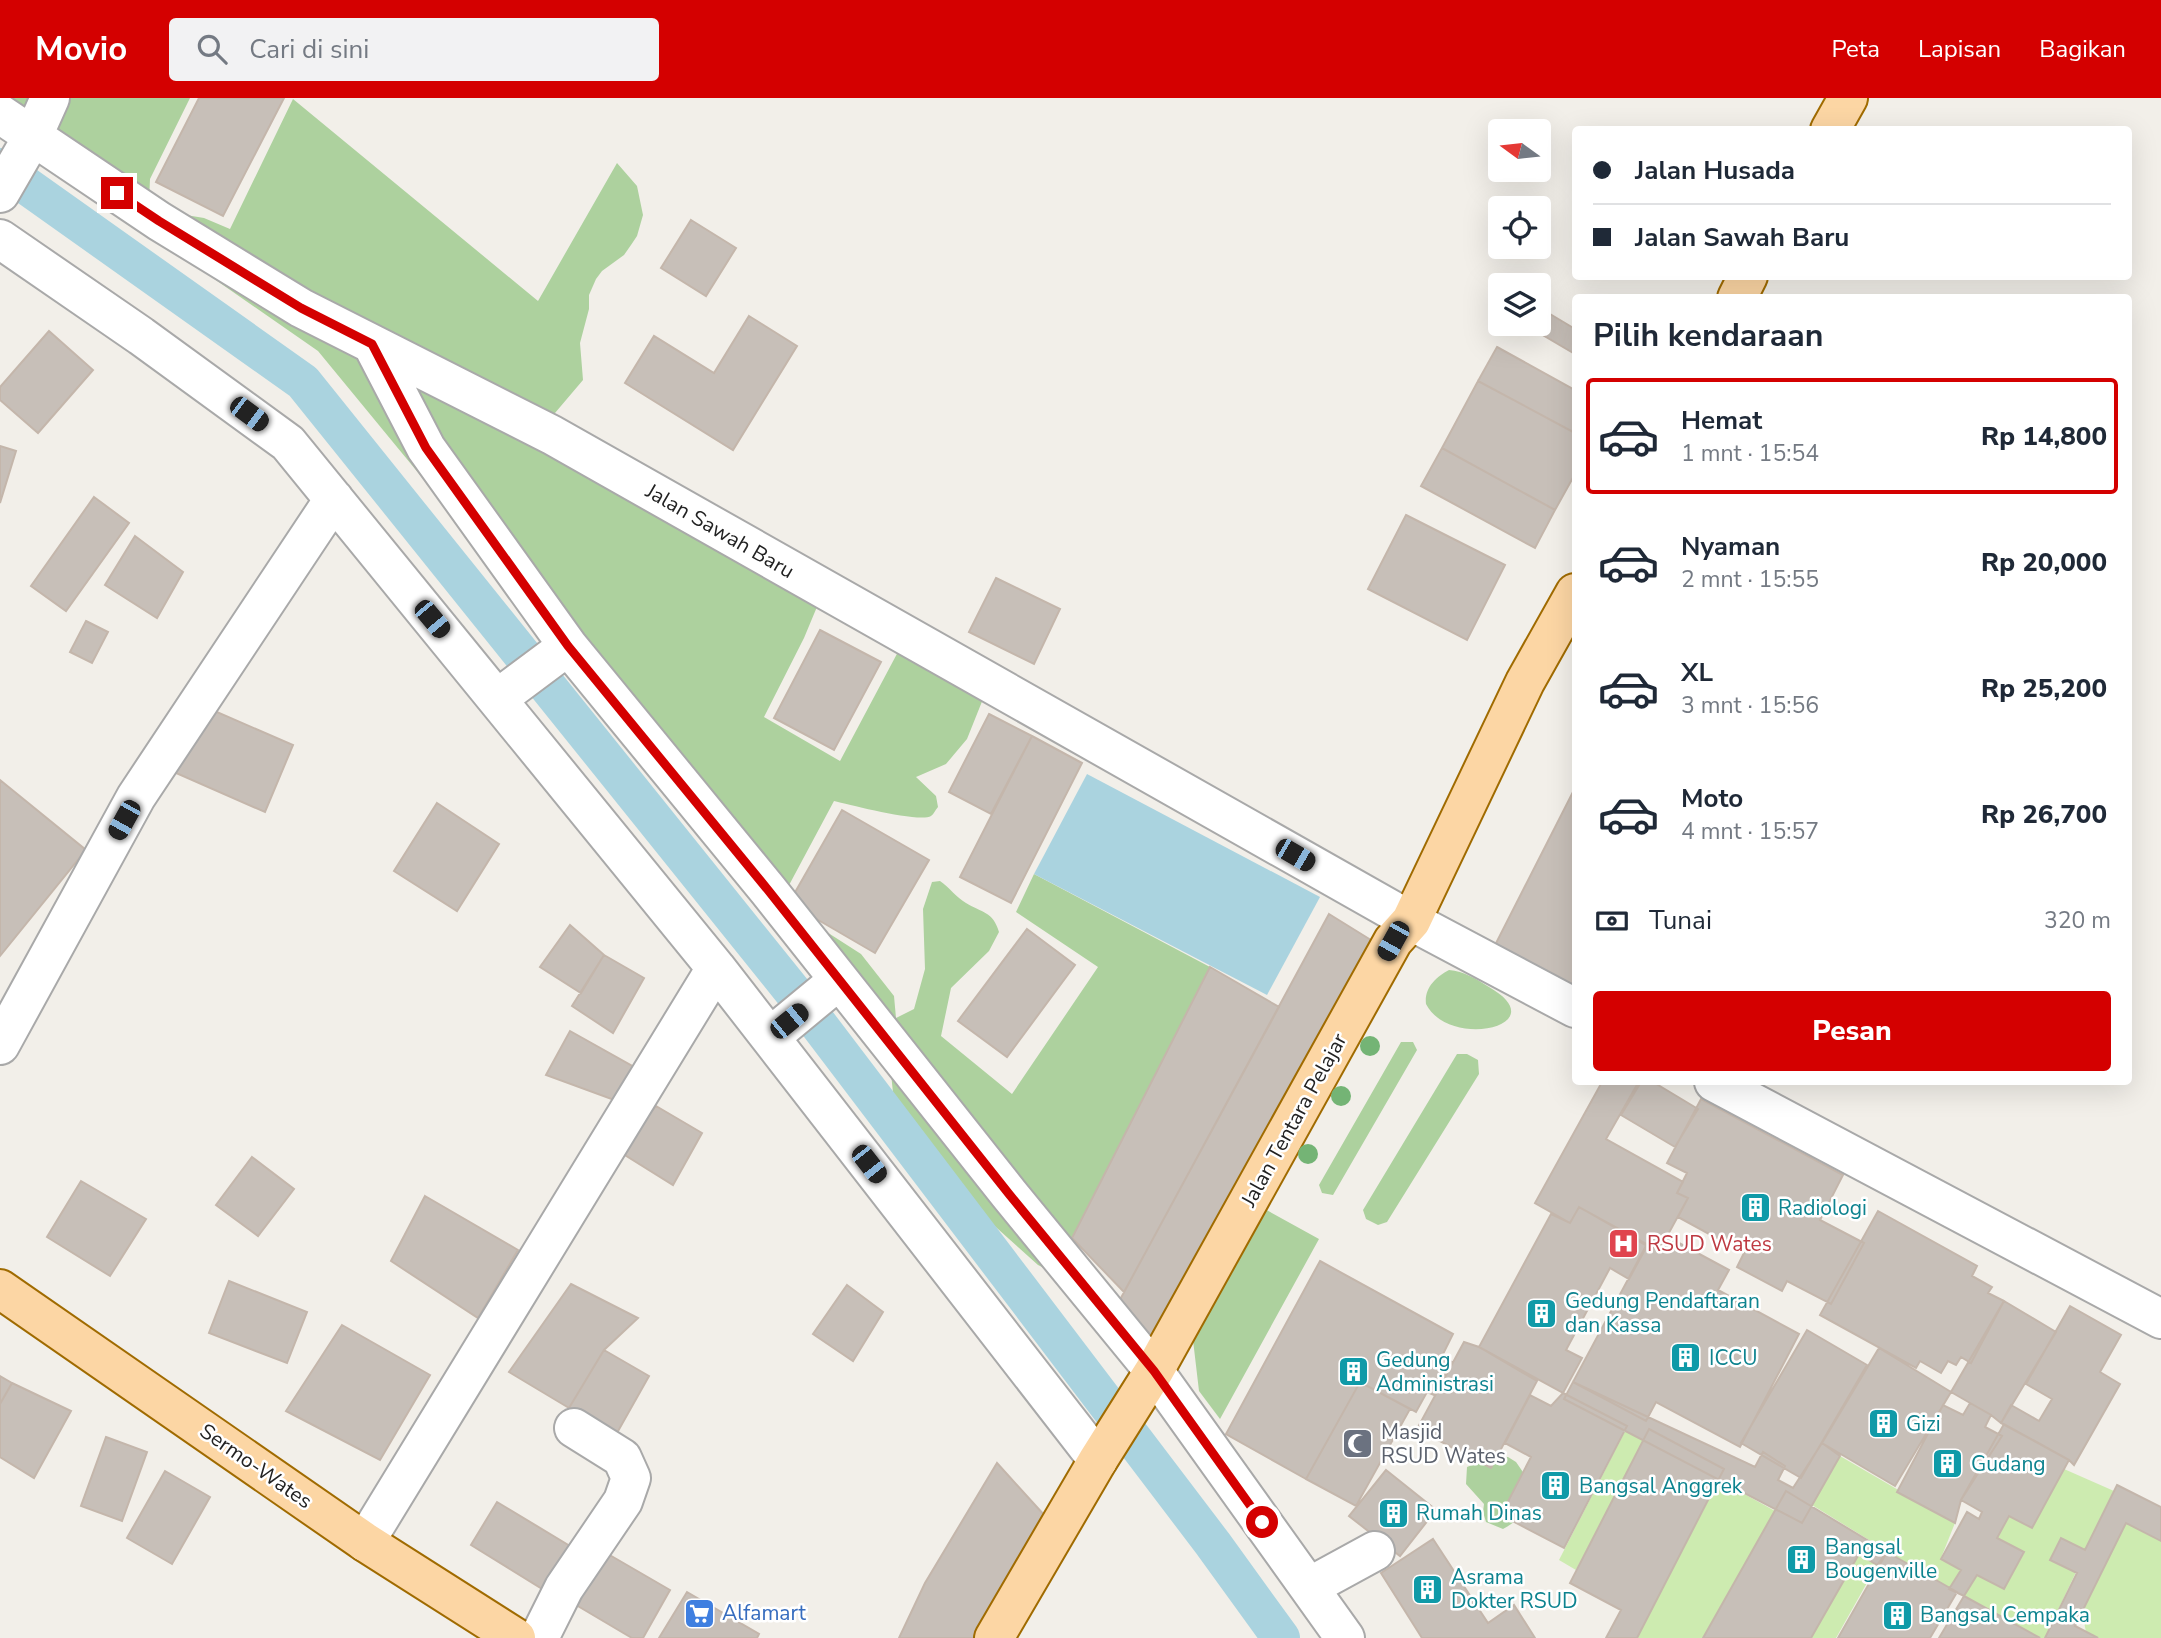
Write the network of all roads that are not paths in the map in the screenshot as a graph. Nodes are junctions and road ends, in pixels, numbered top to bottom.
1 (50, 98) edge
2 (1848, 98) edge
3 (0, 114) edge
4 (1832, 126) edge
5 (26, 146) junction
6 (0, 193) edge
7 (0, 239) edge
8 (372, 344) junction
9 (334, 499) junction
10 (1572, 598) edge
11 (561, 652) junction
12 (504, 694) junction
13 (1411, 921) junction
14 (716, 968) junction
15 (831, 987) junction
16 (1572, 1006) edge
17 (779, 1029) junction
18 (0, 1045) edge
19 (1720, 1085) edge
20 (0, 1289) edge
21 (2161, 1318) edge
22 (1144, 1386) junction
23 (574, 1429) dead end
24 (1102, 1455) junction
25 (365, 1542) junction
26 (1375, 1551) dead end
27 (1309, 1587) junction
28 (516, 1638) edge
29 (539, 1638) edge
30 (994, 1638) edge
31 (1345, 1638) edge

1 - 5 street
2 - 4 main road
3 - 5 street, Jalan Sawah Baru
5 - 6 street
5 - 8 street, Jalan Sawah Baru
7 - 9 street
8 - 11 street
8 - 13 street, Jalan Sawah Baru
9 - 12 street
9 - 18 street
10 - 13 main road, Jalan Tentara Pelajar
11 - 12 street
11 - 15 street
12 - 14 street
13 - 16 street, Jalan Sawah Baru
13 - 22 main road, Jalan Tentara Pelajar
14 - 17 street
14 - 25 street
15 - 17 street
15 - 22 street
17 - 24 street
19 - 21 street
20 - 25 main road, Sermo-Wates
22 - 24 main road, Jalan Tentara Pelajar
22 - 27 street
23 - 29 street
24 - 30 main road, Jalan Tentara Pelajar
25 - 28 main road, Sermo-Wates
26 - 27 street
27 - 31 street

